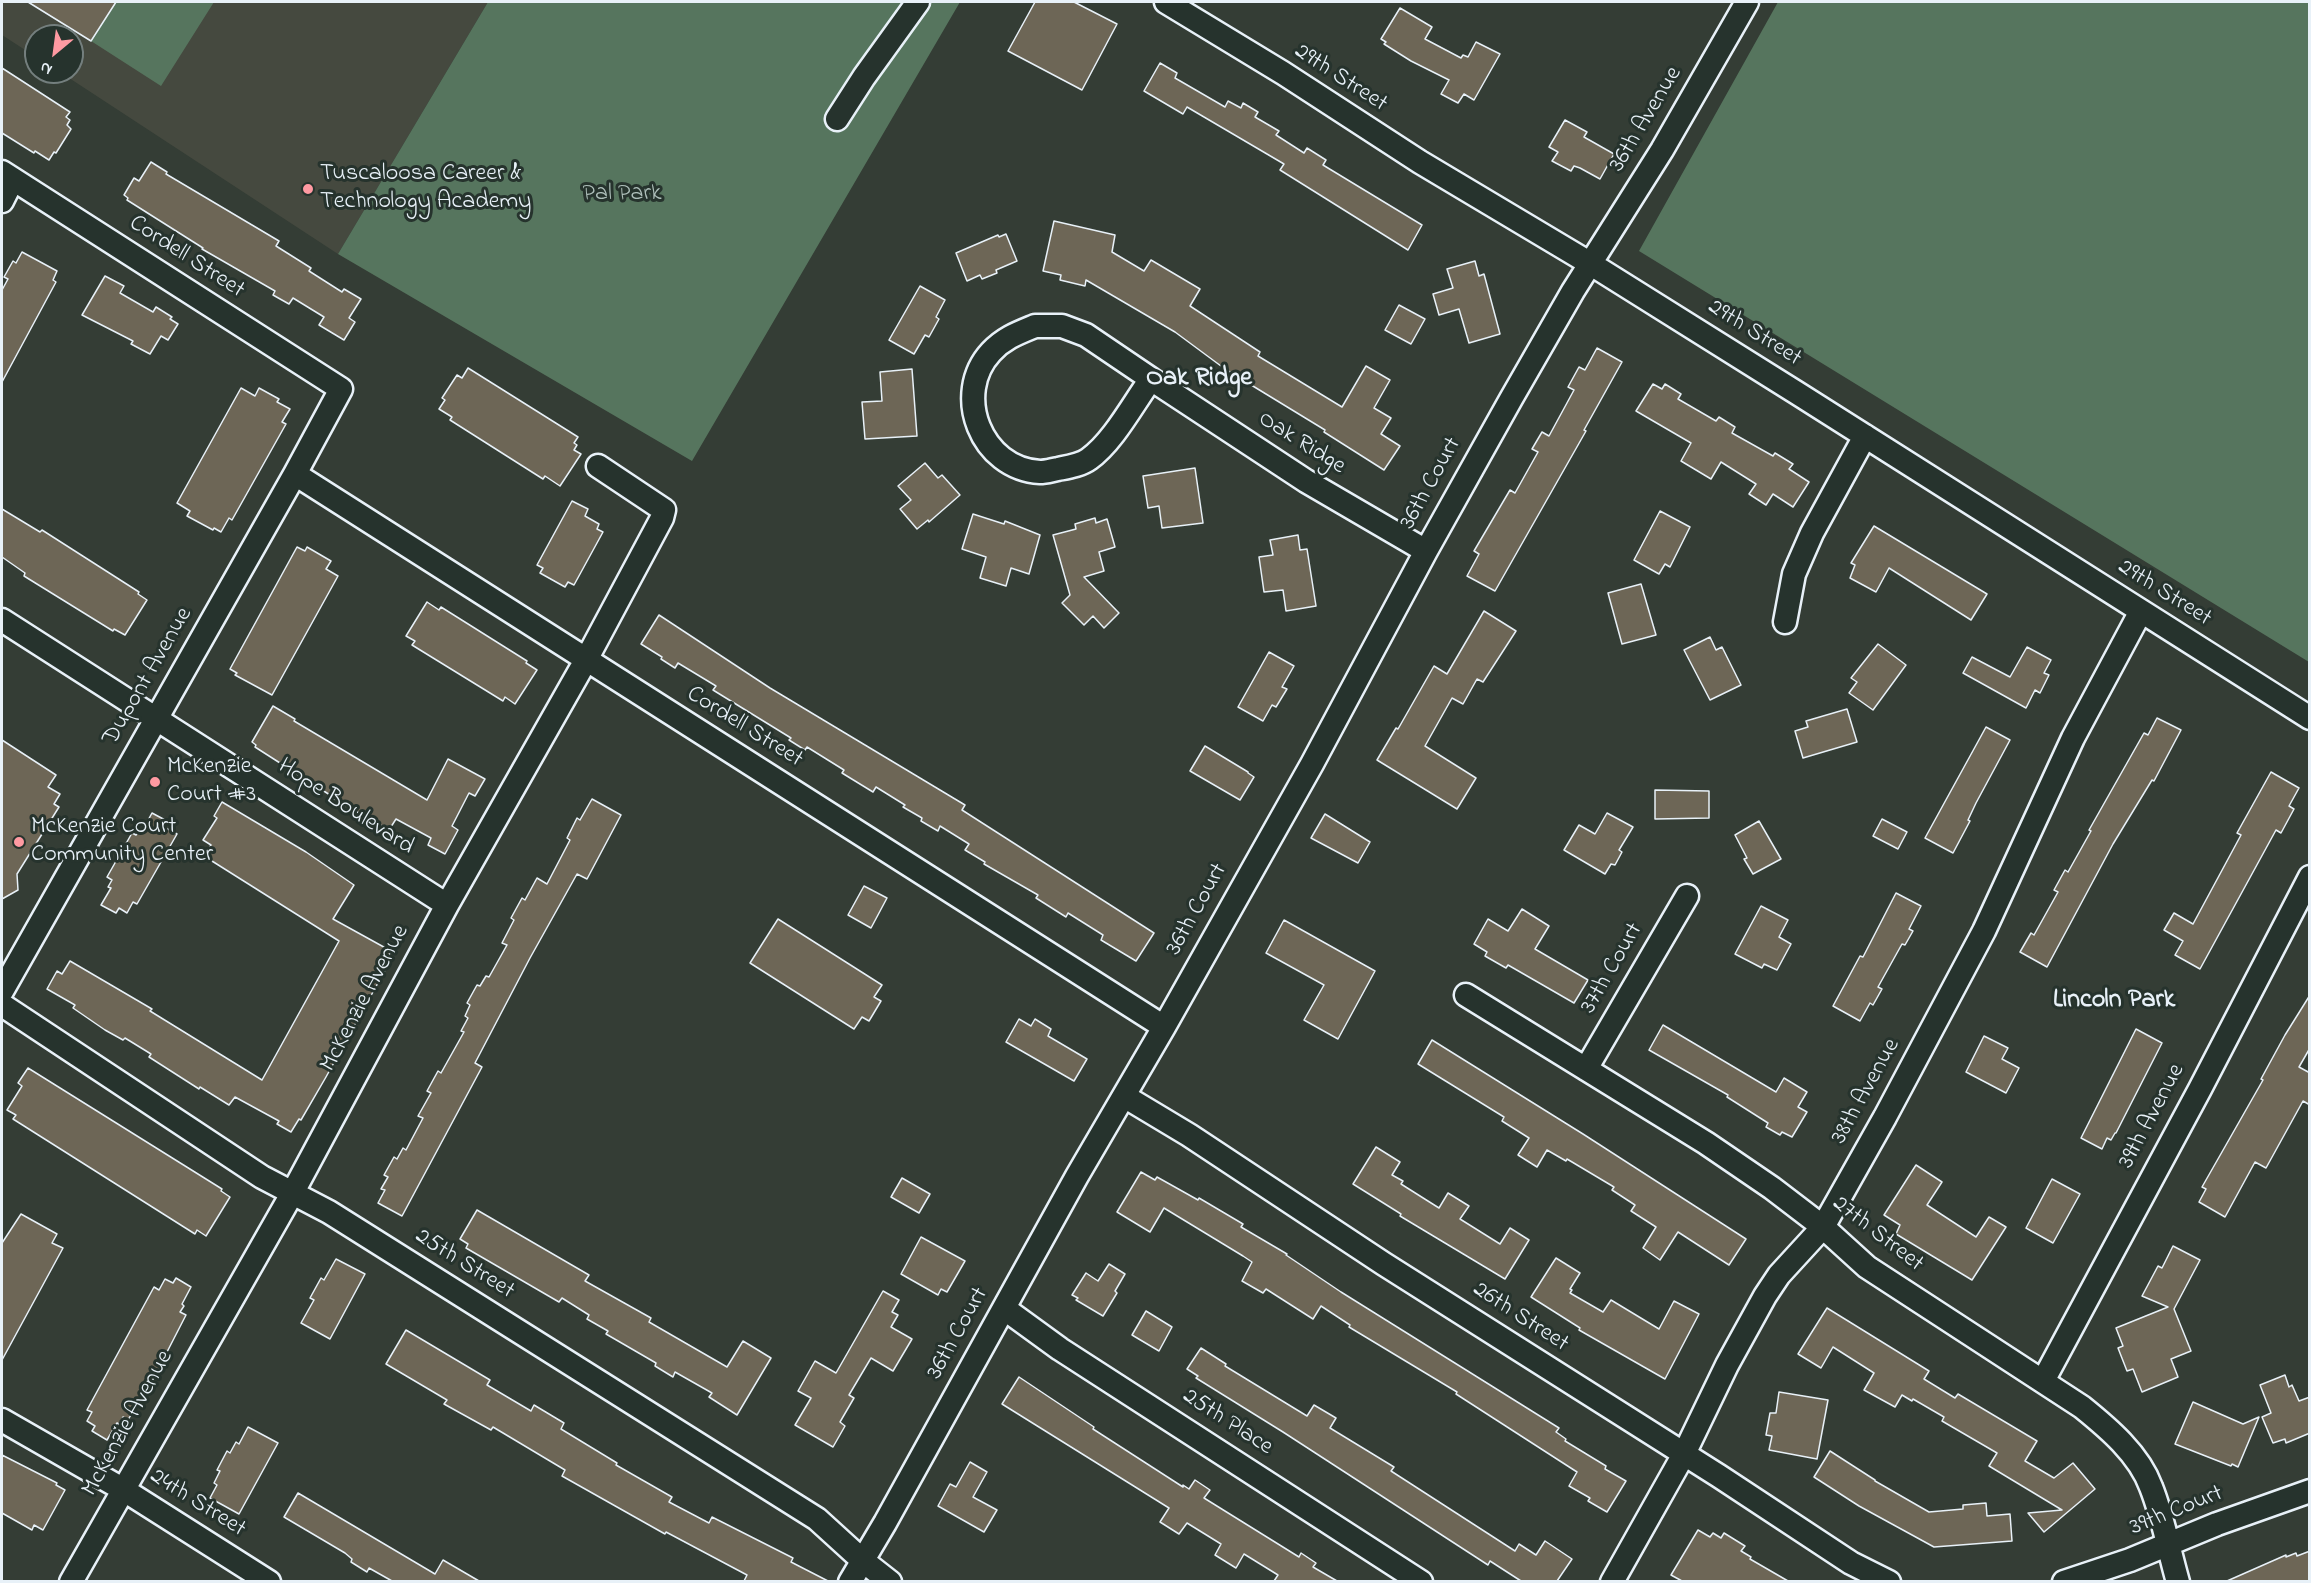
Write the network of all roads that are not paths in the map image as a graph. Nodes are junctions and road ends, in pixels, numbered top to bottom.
1 (918, 2) edge
2 (1166, 2) edge
3 (1747, 2) edge
4 (837, 119) dead end
5 (7, 176) edge
6 (2, 201) edge
7 (1591, 264) junction
8 (1151, 379) junction
9 (341, 389) joint
10 (1865, 436) junction
11 (598, 466) dead end
12 (295, 474) junction
13 (1426, 550) junction
14 (2141, 611) junction
15 (2, 620) edge
16 (1785, 622) dead end
17 (586, 660) junction
18 (2310, 718) edge
19 (156, 719) junction
20 (2310, 877) edge
21 (1687, 896) dead end
22 (447, 905) junction
23 (2, 991) edge
24 (1466, 995) dead end
25 (2, 1005) edge
26 (1164, 1027) junction
27 (1586, 1069) junction
28 (1124, 1096) junction
29 (293, 1192) junction
30 (1823, 1227) junction
31 (1005, 1309) junction
32 (2043, 1381) junction
33 (2, 1420) edge
34 (1683, 1455) junction
35 (124, 1490) junction
36 (2310, 1491) edge
37 (2167, 1545) junction
38 (862, 1560) junction
39 (71, 1581) edge
40 (269, 1581) edge
41 (850, 1581) edge
42 (890, 1581) edge
43 (1421, 1581) edge
44 (1611, 1581) edge
45 (1889, 1581) edge
46 (2064, 1581) edge
47 (2178, 1581) edge

1 - 4 street
2 - 7 street, 29th Street
3 - 7 street, 36th Avenue
5 - 6 street
5 - 9 street, Cordell Street
7 - 10 street, 29th Street
7 - 13 street, 36th Court
8 - 8 street, Oak Ridge
8 - 13 street, Oak Ridge
9 - 12 street, Dupont Avenue
10 - 14 street, 29th Street
10 - 16 street
11 - 17 street, McKenzie Avenue
12 - 17 street, Cordell Street
12 - 19 street, Dupont Avenue
13 - 26 street, 36th Court
14 - 18 street, 29th Street
14 - 30 street, 38th Avenue
15 - 19 street, Hope Boulevard
17 - 22 street, McKenzie Avenue
17 - 26 street, Cordell Street
19 - 22 street, Hope Boulevard
19 - 23 street, Dupont Avenue
20 - 32 street, 39th Avenue
21 - 27 street, 37th Court
22 - 29 street, McKenzie Avenue
24 - 27 street, 27th Street
25 - 29 street, 25th Street
26 - 28 street, 36th Court
27 - 30 street, 27th Street
28 - 31 street, 36th Court
28 - 34 street, 26th Street
29 - 35 street, McKenzie Avenue
29 - 38 street, 25th Street
30 - 32 street, 27th Street
30 - 34 street, 38th Avenue
31 - 38 street, 36th Court
31 - 43 street, 25th Place
32 - 37 street, 27th Street
33 - 35 street, 24th Street
34 - 44 street, 38th Avenue
34 - 45 street, 26th Street
35 - 39 street, McKenzie Avenue
35 - 40 street, 24th Street
36 - 37 street, 39th Court
37 - 46 street, 39th Court
37 - 47 street, 27th Street
38 - 41 street, 36th Court
38 - 42 street, 25th Street

